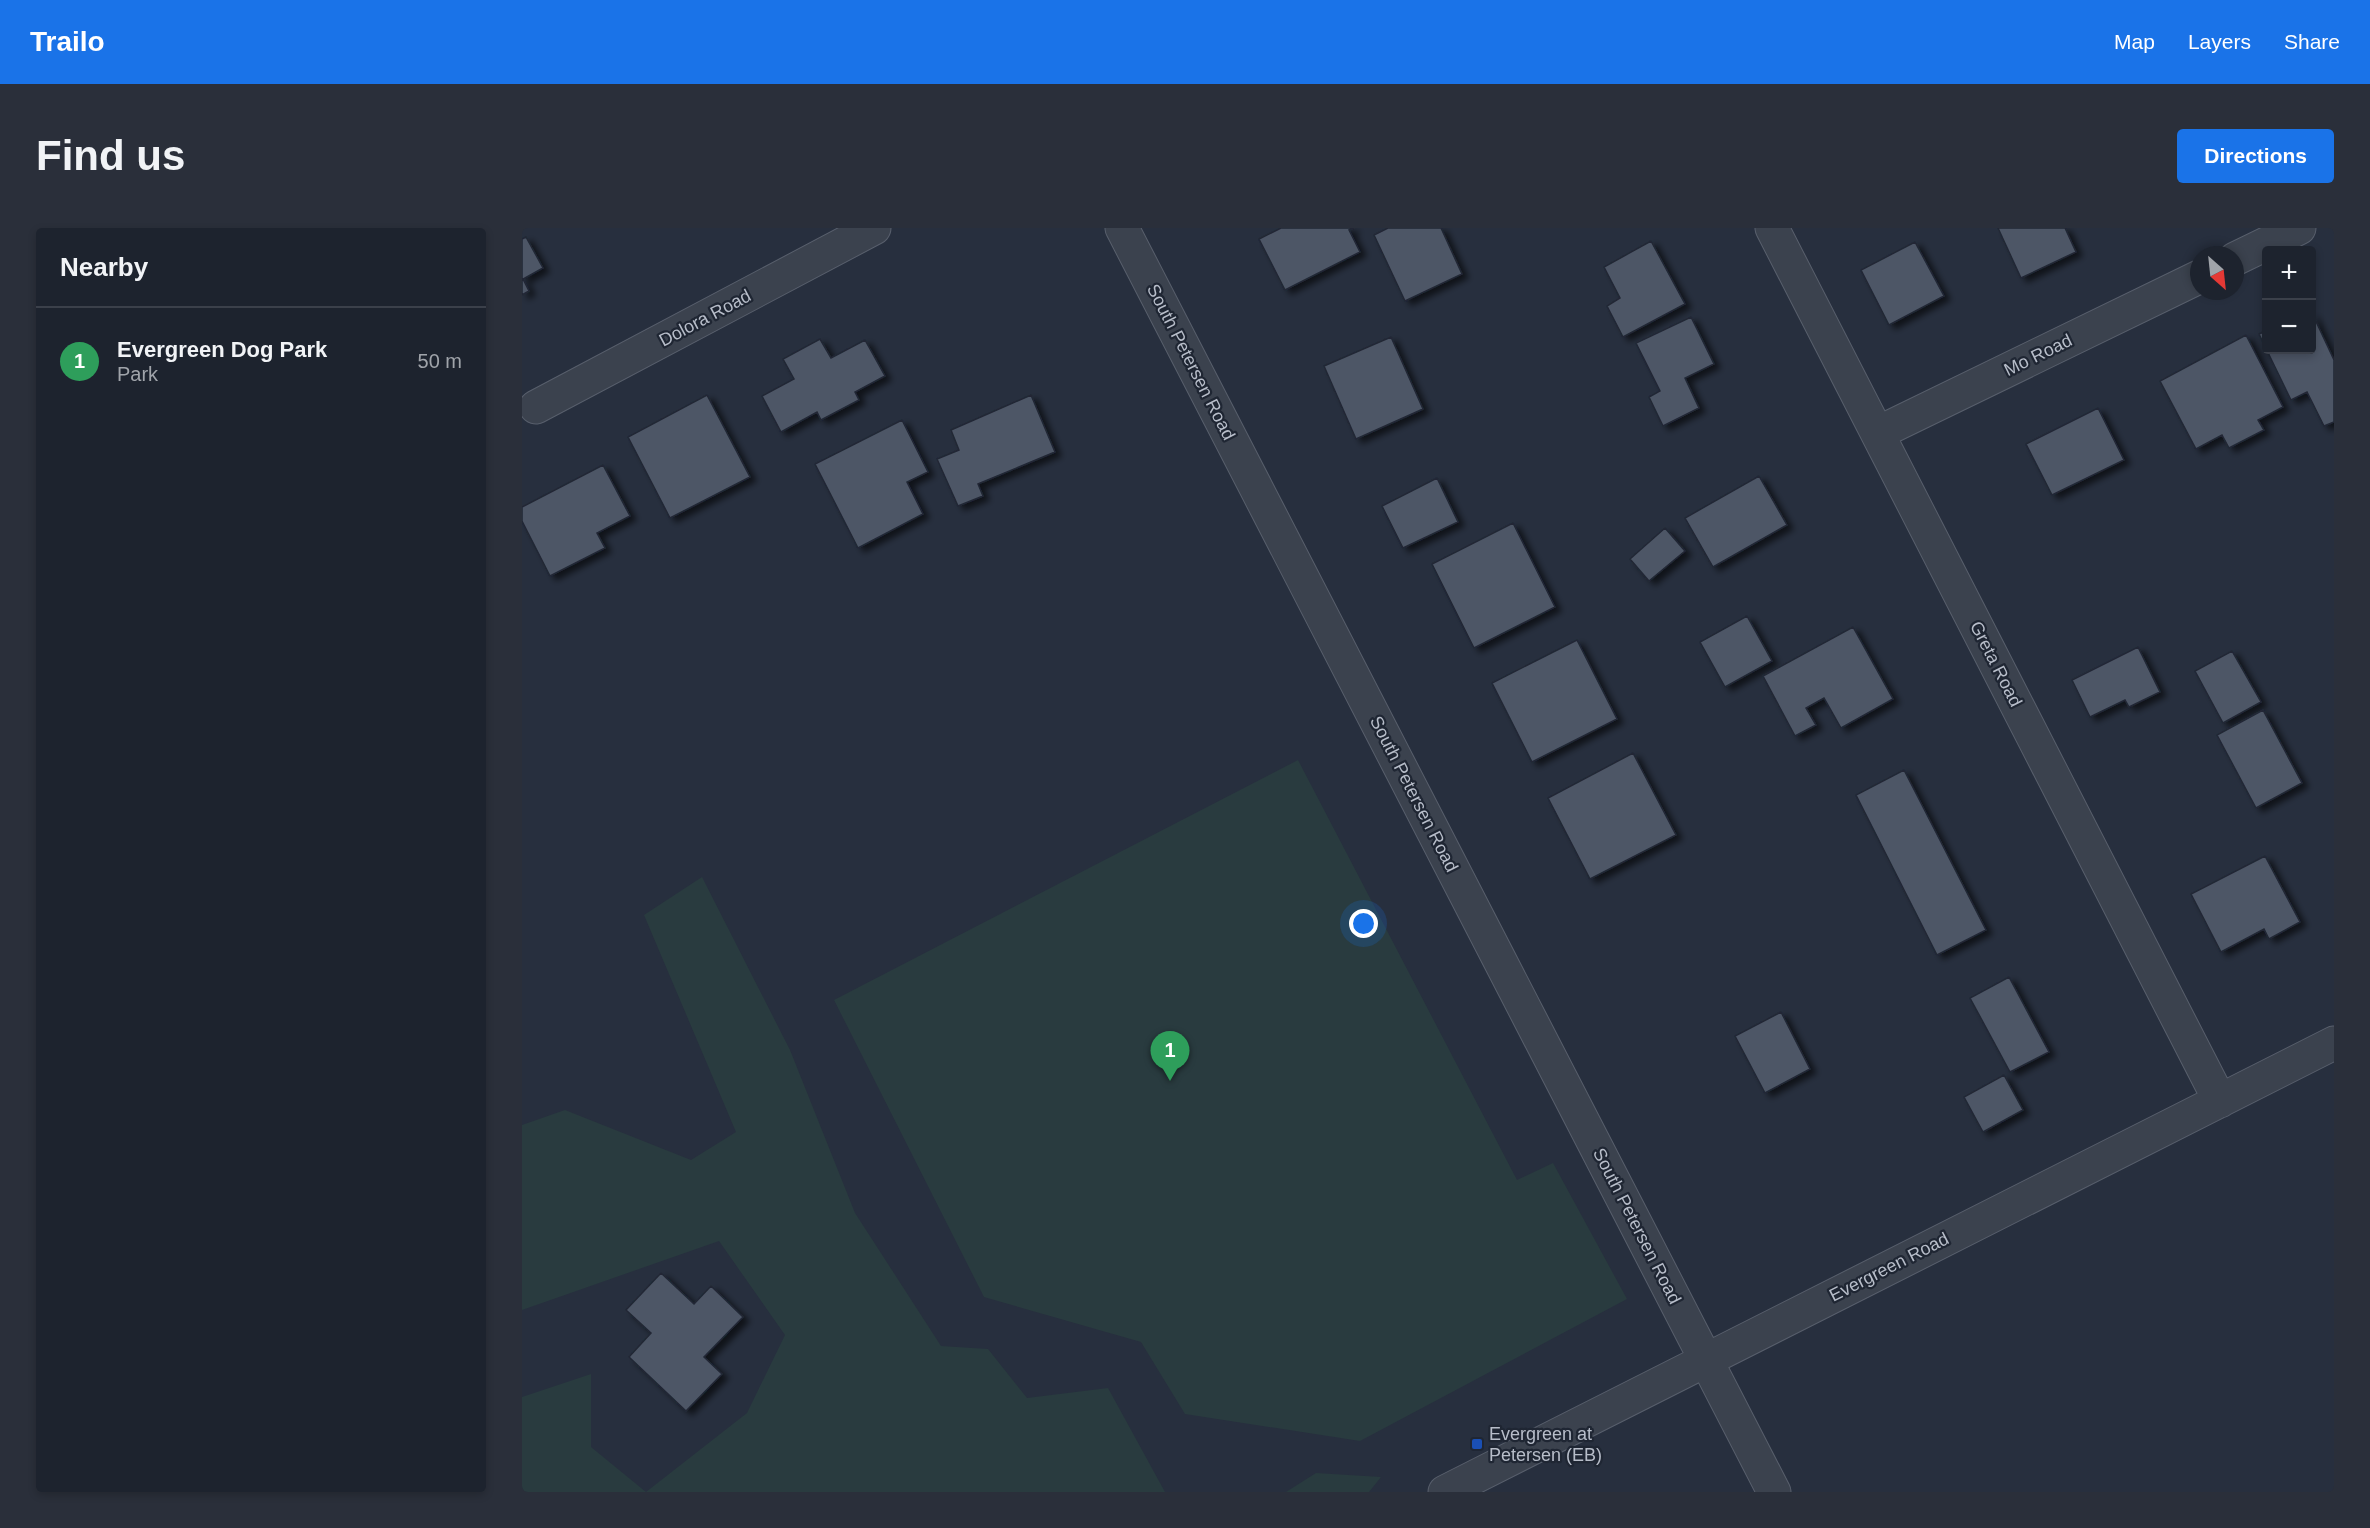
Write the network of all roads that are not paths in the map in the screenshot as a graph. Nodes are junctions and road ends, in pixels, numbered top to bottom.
1 (874, 228) edge
2 (1122, 228) edge
3 (1772, 228) edge
4 (2299, 228) edge
5 (2244, 255) edge
6 (2190, 281) edge
7 (536, 407) dead end
8 (1878, 433) junction
9 (2334, 1042) edge
10 (2220, 1101) junction
11 (1706, 1359) junction
12 (1445, 1492) edge
13 (1774, 1492) edge

1 - 7 street, Dolora Road
2 - 11 street, South Petersen Road
3 - 8 street, Greta Road
4 - 5 street
6 - 8 street, Mo Road
8 - 10 street, Greta Road
9 - 10 street, Evergreen Road
10 - 11 street, Evergreen Road
11 - 12 street, Evergreen Road
11 - 13 street, South Petersen Road

